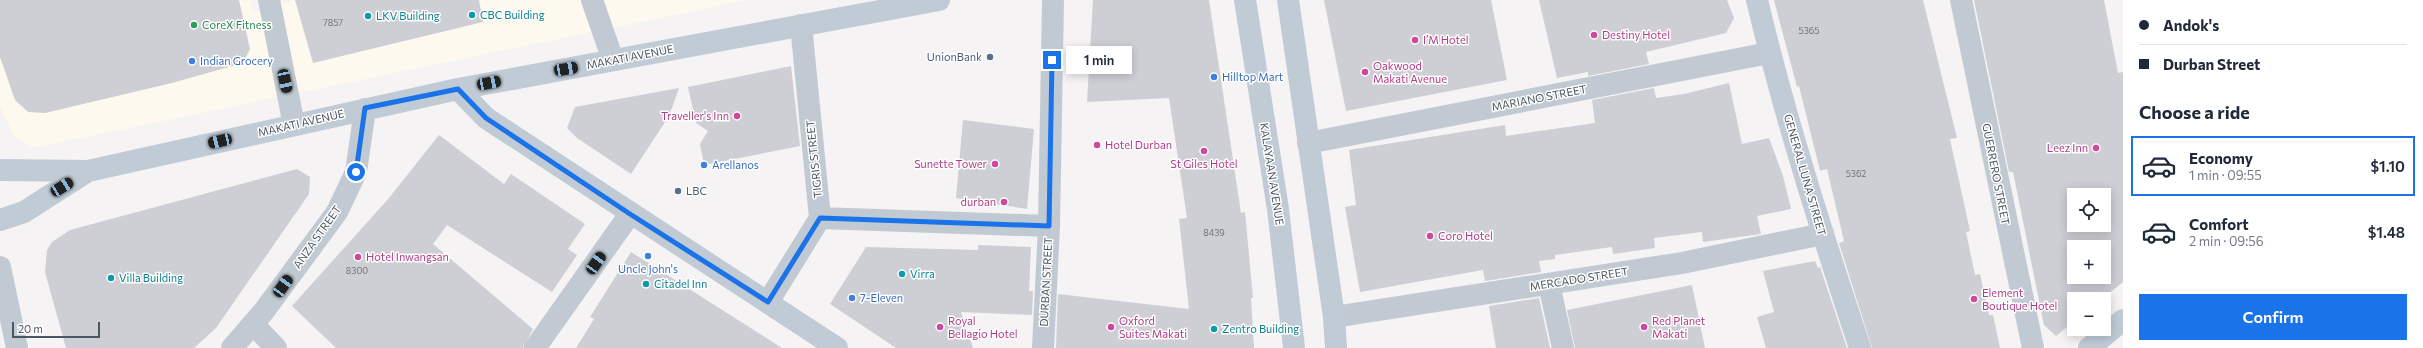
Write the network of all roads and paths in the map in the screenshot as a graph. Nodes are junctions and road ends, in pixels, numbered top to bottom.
1 (269, 0) edge
2 (592, 0) edge
3 (939, 0) edge
4 (1053, 0) edge
5 (1245, 0) edge
6 (1288, 0) edge
7 (1757, 0) edge
8 (1961, 0) edge
9 (883, 5) edge
10 (801, 25) junction
11 (1769, 53) junction
12 (613, 60) junction
13 (458, 89) junction
14 (365, 108) junction
15 (294, 125) junction
16 (1308, 143) junction
17 (0, 170) edge
18 (88, 171) junction
19 (630, 214) junction
20 (820, 218) junction
21 (0, 220) edge
22 (1049, 226) junction
23 (1823, 234) junction
24 (0, 267) edge
25 (1549, 284) junction
26 (768, 302) junction
27 (1334, 317) junction
28 (2123, 320) edge
29 (253, 324) junction
30 (814, 342) edge
31 (18, 348) edge
32 (232, 348) edge
33 (276, 348) edge
34 (536, 348) edge
35 (837, 348) edge
36 (1043, 348) edge
37 (1294, 348) edge
38 (1336, 348) edge
39 (1563, 348) edge
40 (1860, 348) edge
41 (2033, 348) edge
42 (2089, 348) edge

1 - 15 street
2 - 12 street
3 - 9 main road, MAKATI AVENUE
4 - 22 street, DURBAN STREET
5 - 37 main road, KALAYAAN AVENUE
6 - 16 main road
7 - 11 main road, GENERAL LUNA STREET
8 - 41 street, GUERRERO STREET
9 - 10 main road, MAKATI AVENUE
10 - 12 main road, MAKATI AVENUE
10 - 20 street, TIGRIS STREET
11 - 16 street, MARIANO STREET
11 - 23 main road, GENERAL LUNA STREET
12 - 13 main road, MAKATI AVENUE
13 - 14 main road, MAKATI AVENUE
13 - 19 main road
14 - 15 main road, MAKATI AVENUE
14 - 29 street, ANZA STREET
15 - 18 main road, MAKATI AVENUE
16 - 27 main road
17 - 18 main road, MAKATI AVENUE
18 - 21 main road, MAKATI AVENUE
19 - 26 main road
19 - 34 street
20 - 22 street
20 - 26 street
22 - 36 street, DURBAN STREET
23 - 25 street, MERCADO STREET
23 - 40 main road, GENERAL LUNA STREET
24 - 31 street
25 - 27 street, MERCADO STREET
25 - 39 street
26 - 30 main road
27 - 38 main road
28 - 42 main road
29 - 32 street, ANZA STREET
29 - 33 street
30 - 35 main road

